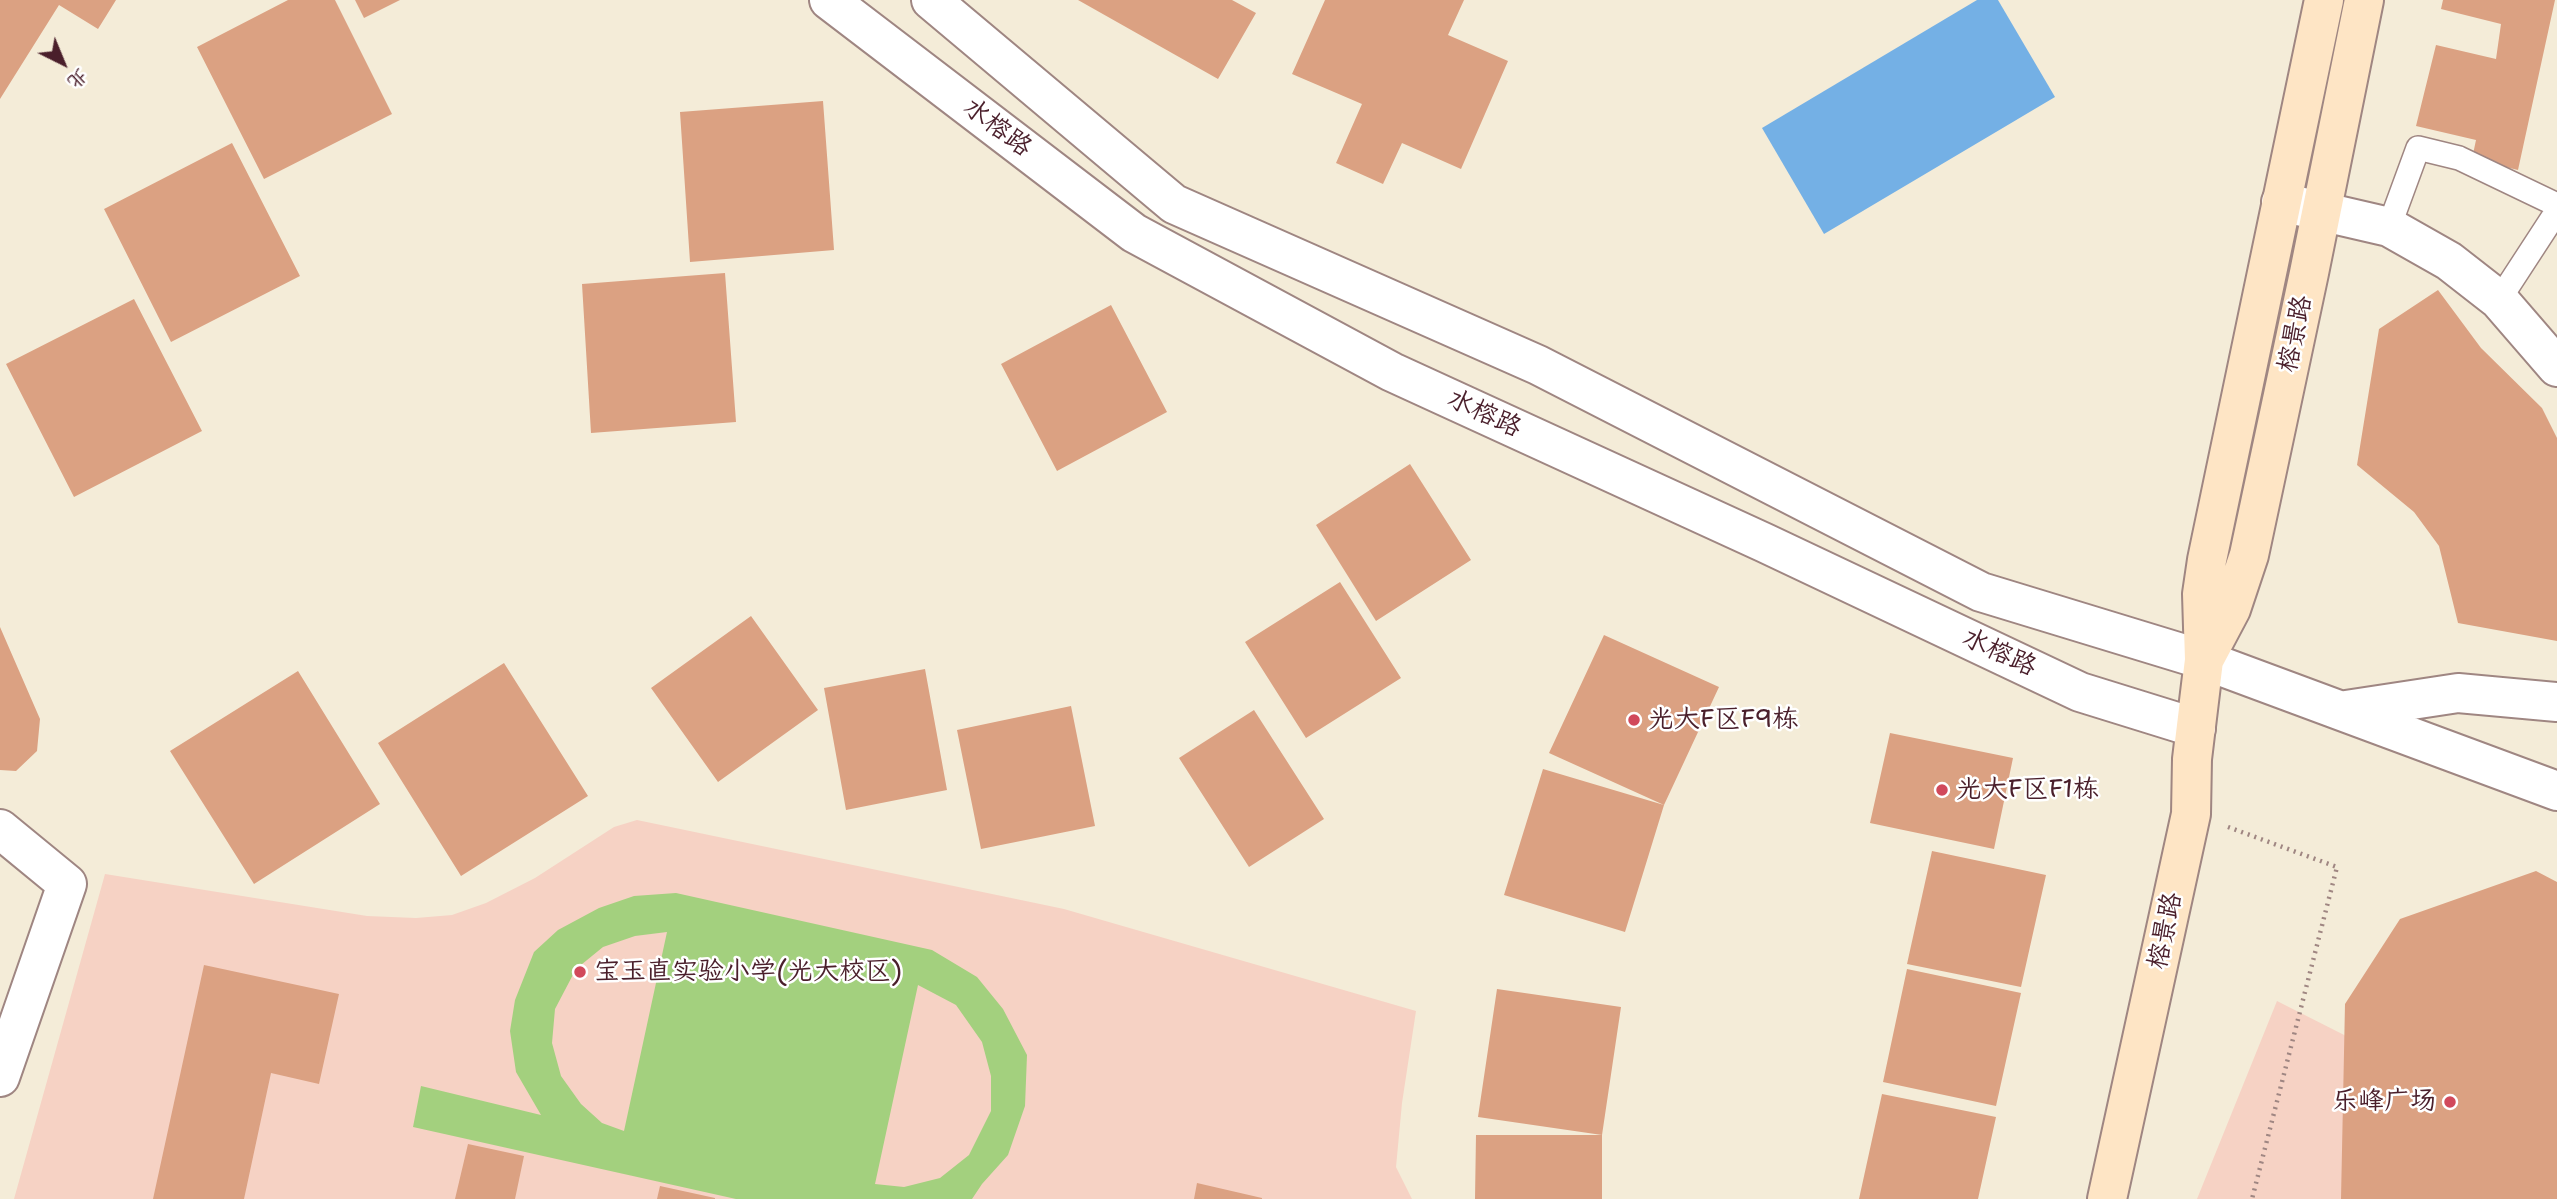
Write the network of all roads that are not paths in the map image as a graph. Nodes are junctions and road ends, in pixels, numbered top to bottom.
1 (829, 0) edge
2 (930, 0) edge
3 (2324, 0) edge
4 (2364, 0) edge
5 (2281, 202) junction
6 (2557, 205) edge
7 (2322, 210) junction
8 (2557, 211) edge
9 (2389, 227) junction
10 (2499, 300) junction
11 (2557, 368) edge
12 (2204, 660) junction
13 (2557, 702) edge
14 (2344, 710) junction
15 (2196, 727) junction
16 (2557, 791) edge
17 (0, 829) edge
18 (0, 1077) edge
19 (2107, 1199) edge

1 - 15 street, 水榕路
2 - 12 street, 水榕路
3 - 5 street, 榕景路
4 - 7 street, 榕景路
5 - 7 street
5 - 12 street, 榕景路
6 - 9 lane
7 - 9 street
7 - 12 street, 榕景路
8 - 10 lane
9 - 10 street
10 - 11 street
12 - 14 street, 水榕路
12 - 15 street, 榕景路
13 - 14 street
14 - 16 street, 水榕路
15 - 19 street, 榕景路
17 - 18 street

